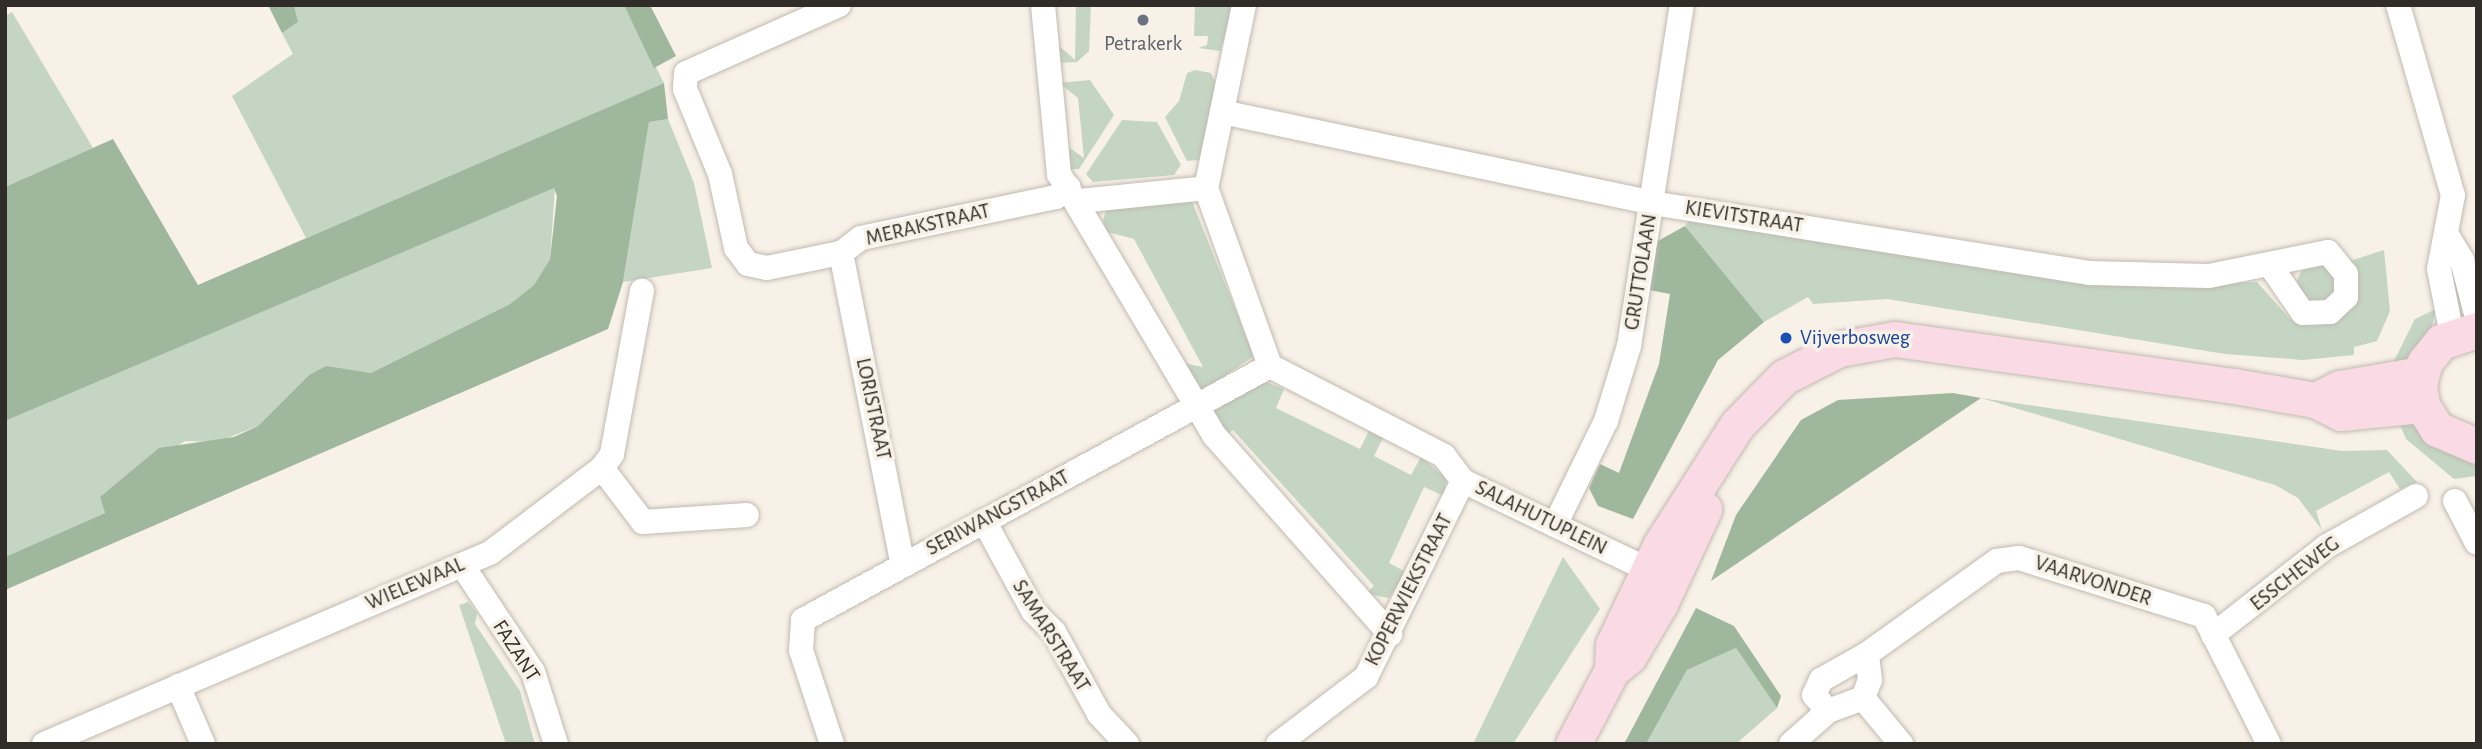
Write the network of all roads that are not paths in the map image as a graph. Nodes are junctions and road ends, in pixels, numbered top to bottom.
1 (839, 5) edge
2 (1043, 5) edge
3 (1244, 5) edge
4 (1682, 5) edge
5 (2398, 5) edge
6 (1222, 112) junction
7 (1206, 188) junction
8 (1074, 194) junction
9 (1653, 203) junction
10 (841, 253) junction
11 (2272, 268) dead end
12 (642, 291) dead end
13 (2469, 328) edge
14 (1270, 366) junction
15 (2422, 390) junction
16 (1195, 407) junction
17 (2477, 446) edge
18 (602, 468) junction
19 (1463, 481) junction
20 (2416, 496) dead end
21 (2455, 501) dead end
22 (747, 515) dead end
23 (984, 521) junction
24 (1555, 525) junction
25 (2477, 543) edge
26 (462, 565) junction
27 (903, 565) junction
28 (1659, 576) junction
29 (1390, 634) junction
30 (2213, 635) junction
31 (1867, 654) junction
32 (178, 686) junction
33 (1863, 698) junction
34 (1828, 711) junction
35 (44, 744) edge
36 (203, 744) edge
37 (556, 744) edge
38 (832, 744) edge
39 (1127, 744) edge
40 (1278, 744) edge
41 (1573, 744) edge
42 (1791, 744) edge
43 (1901, 744) edge
44 (2269, 744) edge

1 - 10 street, MERAKSTRAAT
2 - 8 street
3 - 6 street
4 - 9 street, GRUTTOLAAN
5 - 13 street
6 - 7 street
6 - 9 street, KIEVITSTRAAT
7 - 8 street
7 - 14 street
8 - 10 street, MERAKSTRAAT
8 - 16 street
9 - 11 street, KIEVITSTRAAT
9 - 24 street, GRUTTOLAAN
10 - 27 street, LORISTRAAT
12 - 18 street
13 - 15 main road
14 - 16 street
14 - 19 street, SALAHUTUPLEIN
15 - 17 main road
15 - 28 main road
16 - 23 street, SERIWANGSTRAAT
16 - 29 street
18 - 22 street
18 - 26 street, WIELEWAAL
19 - 24 street, SALAHUTUPLEIN
19 - 29 street, KOPERWIEKSTRAAT
20 - 30 street, ESSCHEWEG
21 - 25 street
23 - 27 street, SERIWANGSTRAAT
23 - 39 street, SAMARSTRAAT
24 - 28 street, SALAHUTUPLEIN
26 - 32 street, WIELEWAAL
26 - 37 street, FAZANT
27 - 38 street, SERIWANGSTRAAT
28 - 41 main road
29 - 40 street, KOPERWIEKSTRAAT
30 - 31 street, VAARVONDER
30 - 44 street, VAARVONDER
31 - 33 street
31 - 34 street, VAARVONDER
32 - 35 street, WIELEWAAL
32 - 36 street
33 - 34 street
33 - 43 street
34 - 42 street

